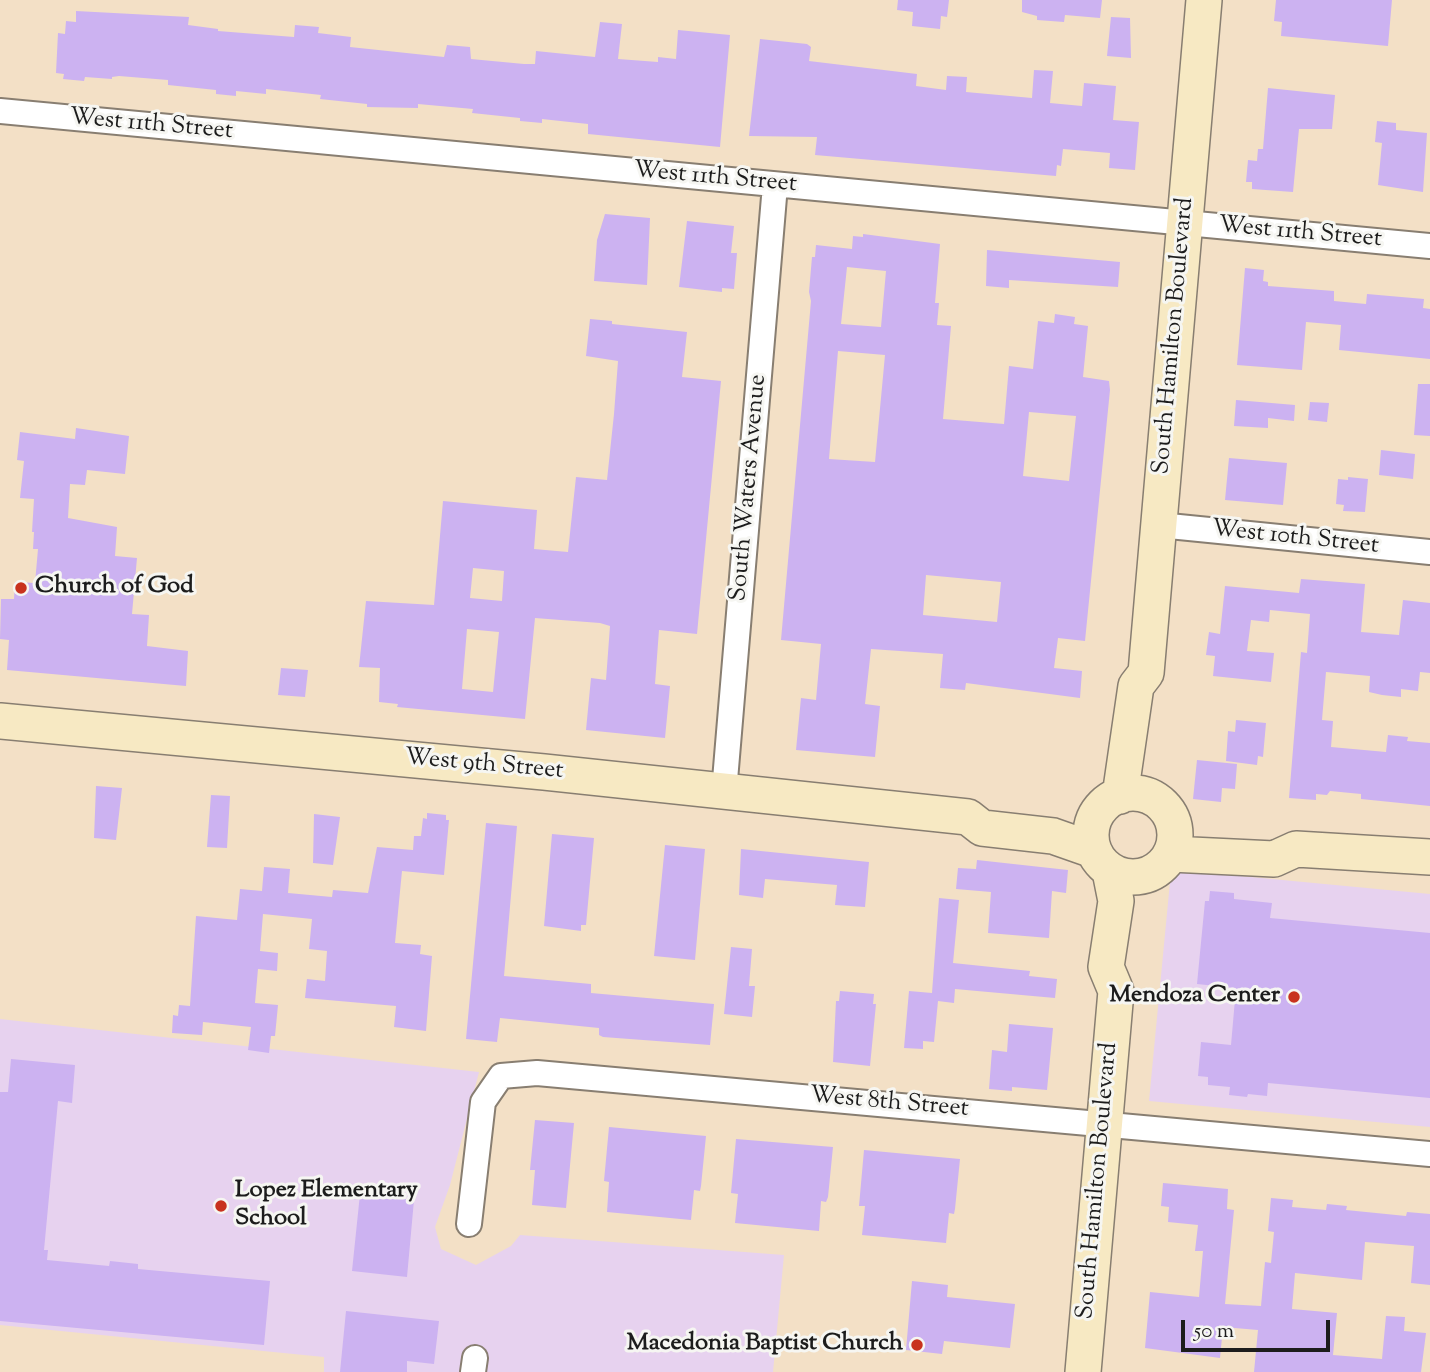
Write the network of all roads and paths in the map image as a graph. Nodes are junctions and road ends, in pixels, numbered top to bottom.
1 (1204, 0) edge
2 (0, 111) edge
3 (775, 185) junction
4 (1183, 224) junction
5 (1430, 246) edge
6 (1159, 525) junction
7 (1430, 552) edge
8 (1146, 673) junction
9 (0, 721) edge
10 (724, 792) junction
11 (1109, 803) junction
12 (968, 817) junction
13 (1163, 839) junction
14 (1430, 857) edge
15 (1102, 860) junction
16 (1116, 991) junction
17 (1103, 1123) junction
18 (1430, 1154) edge
19 (469, 1224) dead end
20 (1083, 1372) edge

1 - 4 street, South Hamilton Boulevard
2 - 3 street, West 11th Street
3 - 4 street, West 11th Street
3 - 10 street, South Waters Avenue
4 - 5 street, West 11th Street
4 - 6 street, South Hamilton Boulevard
6 - 7 street, West 10th Street
6 - 8 street, South Hamilton Boulevard
8 - 11 street, South Hamilton Boulevard
8 - 13 street, South Hamilton Boulevard
9 - 10 street, West 9th Street
10 - 12 street, West 9th Street
11 - 12 street, West 9th Street
11 - 13 street
11 - 15 street
12 - 15 street, West 9th Street
13 - 14 street
13 - 15 street
13 - 16 street, South Hamilton Boulevard
15 - 16 street, South Hamilton Boulevard
16 - 17 street, South Hamilton Boulevard
17 - 18 street, West 8th Street
17 - 19 street, West 8th Street
17 - 20 street, South Hamilton Boulevard

